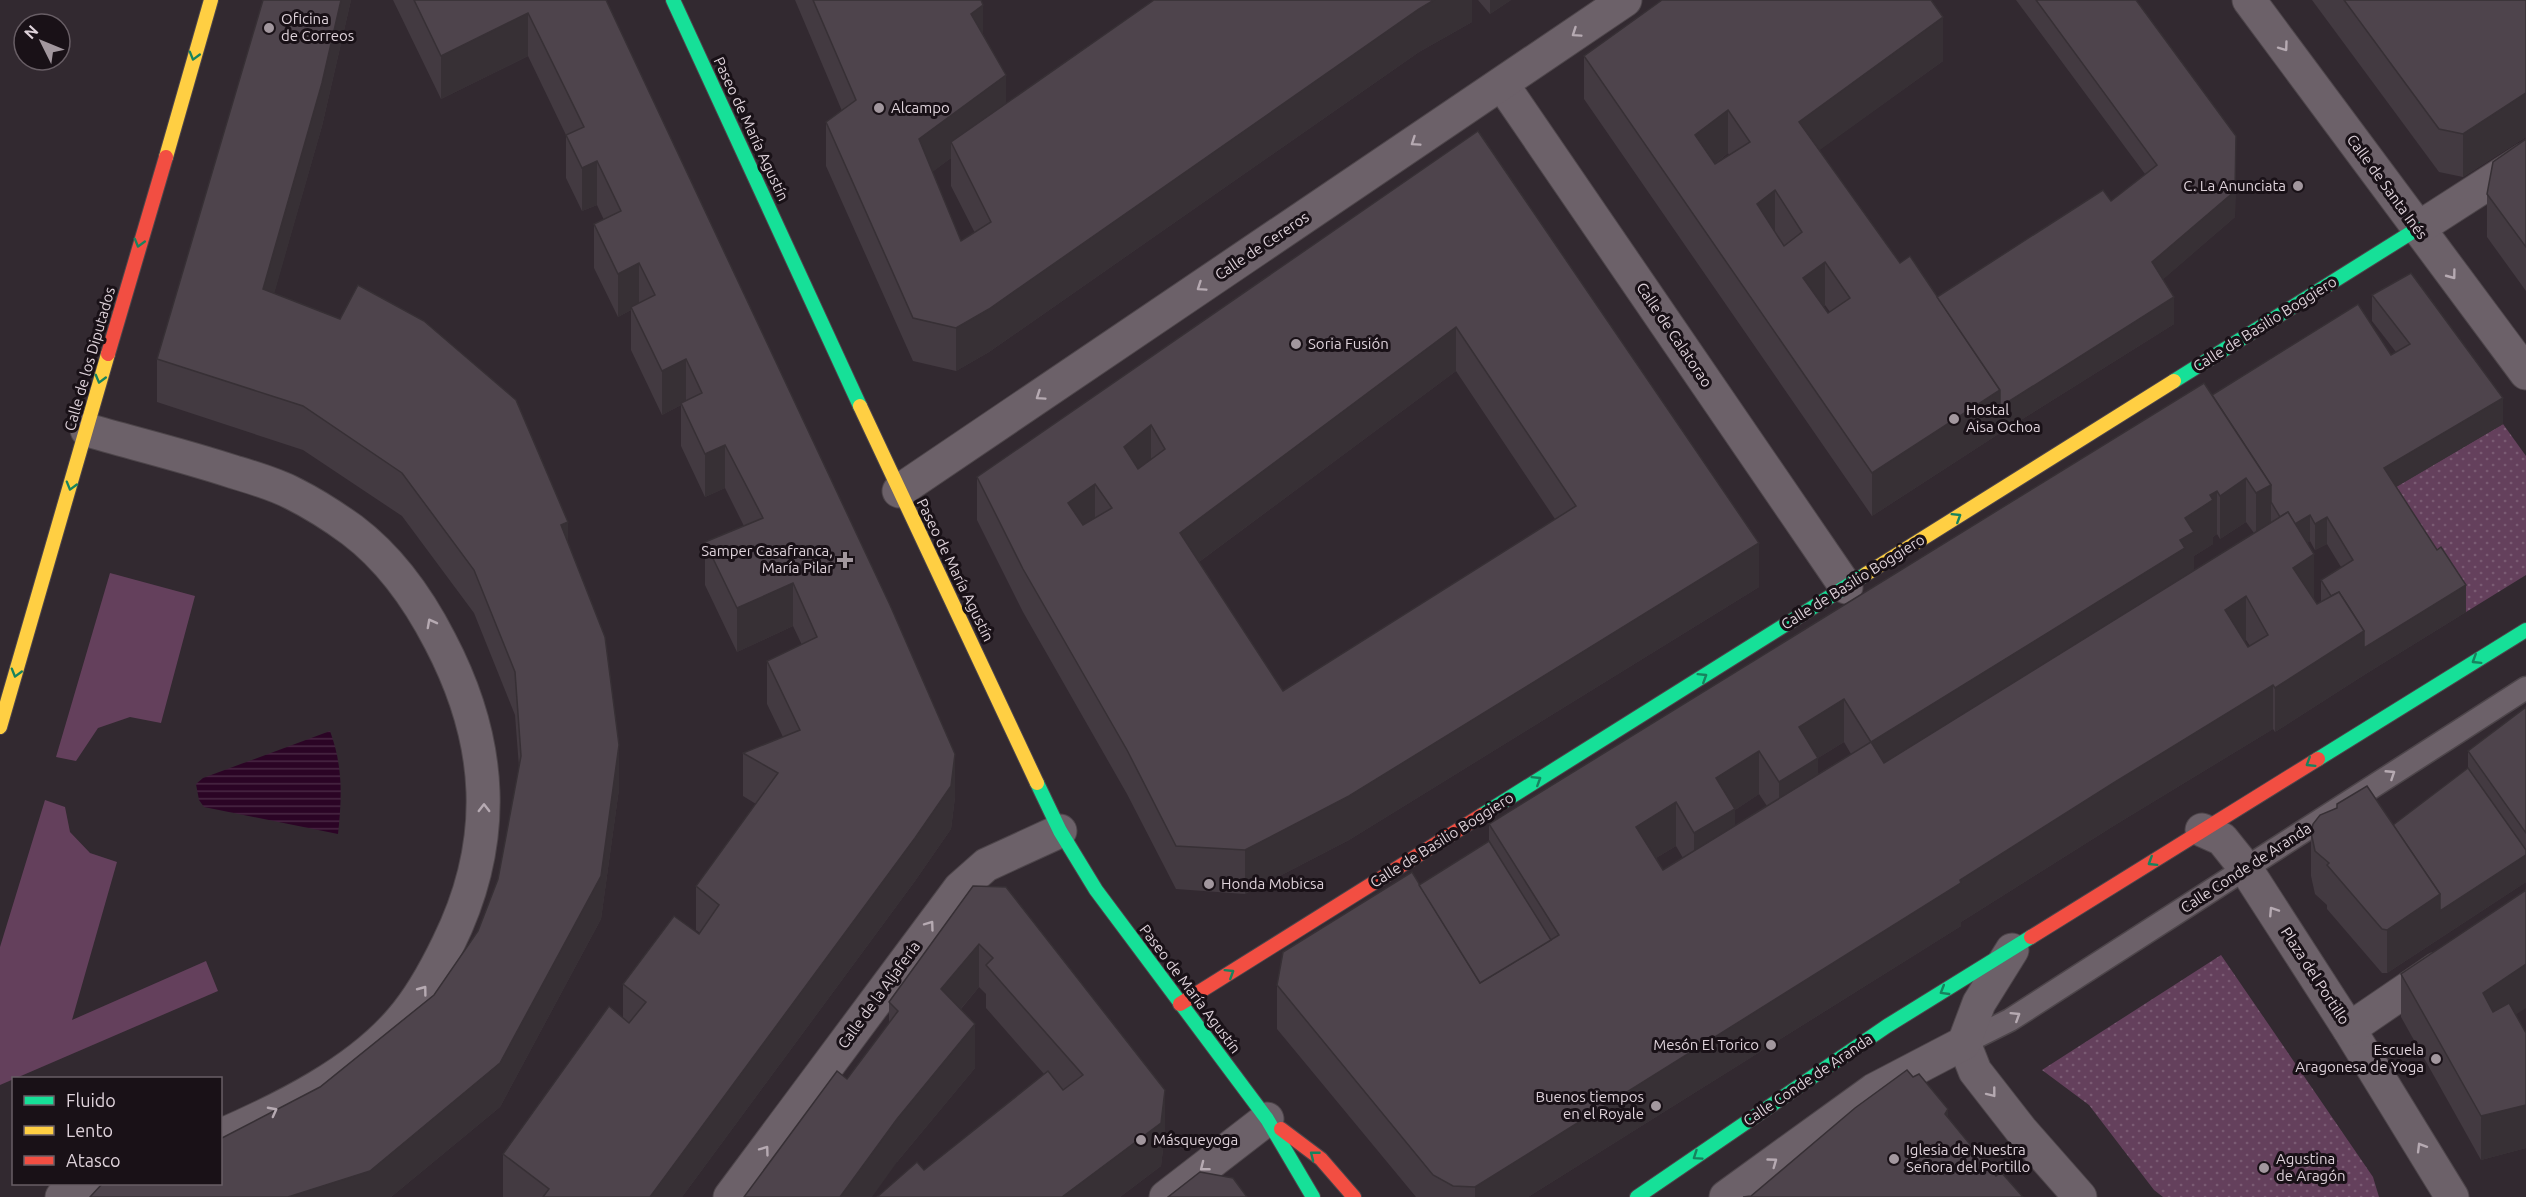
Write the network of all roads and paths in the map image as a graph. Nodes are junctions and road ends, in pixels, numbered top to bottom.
1 (211, 0) edge
2 (673, 0) edge
3 (1625, 0) edge
4 (2249, 0) edge
5 (1502, 84) junction
6 (2526, 159) edge
7 (2417, 229) junction
8 (2526, 373) edge
9 (87, 430) junction
10 (899, 491) junction
11 (1846, 587) junction
12 (2526, 630) edge
13 (2526, 688) edge
14 (0, 727) edge
15 (2202, 830) junction
16 (1060, 831) junction
17 (2246, 869) junction
18 (2012, 950) junction
19 (2460, 952) edge
20 (1180, 1004) junction
21 (2349, 1029) junction
22 (1964, 1043) junction
23 (1268, 1119) junction
24 (222, 1135) edge
25 (99, 1185) edge
26 (62, 1197) edge
27 (730, 1197) edge
28 (1166, 1197) edge
29 (1314, 1197) edge
30 (1354, 1197) edge
31 (1637, 1197) edge
32 (1726, 1197) edge
33 (2080, 1197) edge
34 (2452, 1197) edge

1 -> 9 street, Calle de los Diputados
2 - 10 street, Paseo de María Agustín
3 -> 5 street, Calle de Cereros
4 -> 7 street, Calle de Santa Inés
5 -> 10 street, Calle de Cereros
5 - 11 street, Calle de Calatorao
6 - 7 street, Calle de Basilio Boggiero
7 -> 8 street, Calle de Santa Inés
11 -> 7 street, Calle de Basilio Boggiero
9 -> 14 street, Calle de los Diputados
24 -> 9 street
10 - 16 street, Paseo de María Agustín
20 -> 11 street, Calle de Basilio Boggiero
12 -> 15 street, Calle Conde de Aranda
17 -> 13 lane, Calle Conde de Aranda
15 - 17 street, Plaza del Portillo
15 -> 18 street, Calle Conde de Aranda
16 - 20 street, Paseo de María Agustín
27 -> 16 street, Calle de la Aljafería
21 -> 17 street, Plaza del Portillo
22 -> 17 lane, Calle Conde de Aranda
18 - 22 street, Calle Conde de Aranda
18 -> 31 street, Calle Conde de Aranda
19 - 21 street
20 - 23 street, Paseo de María Agustín
34 -> 21 street, Plaza del Portillo
32 -> 22 street, Calle Conde de Aranda
22 -> 33 street
23 -> 28 street
23 - 29 street, Paseo de María Agustín
30 -> 23 street, Paseo de María Agustín
25 - 26 street

